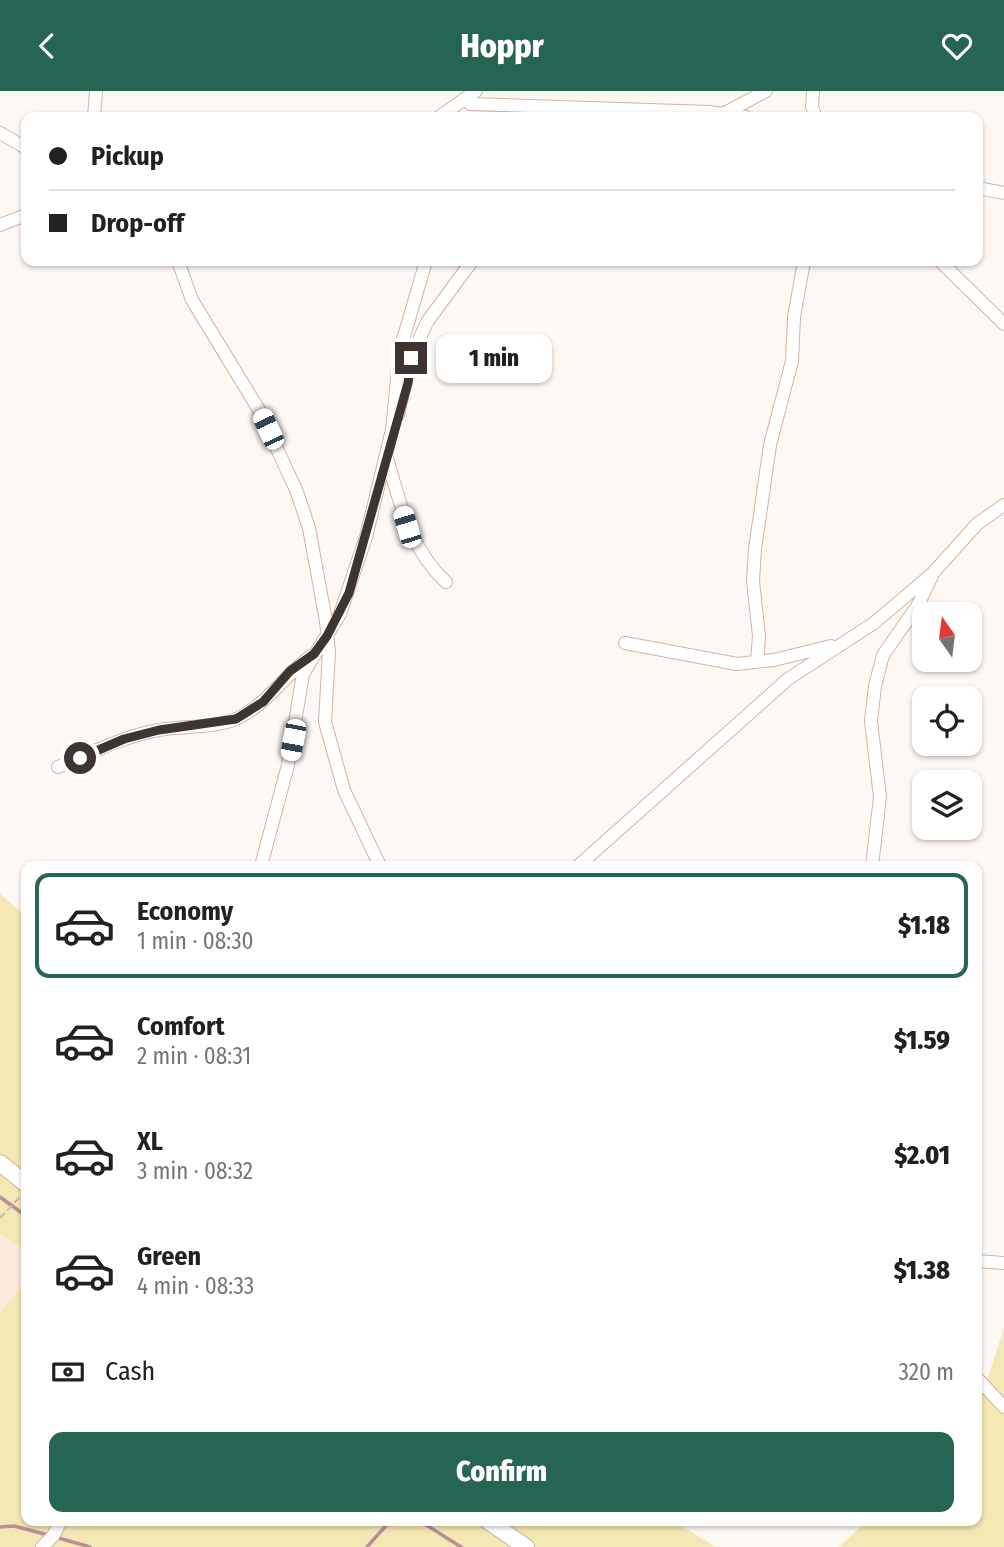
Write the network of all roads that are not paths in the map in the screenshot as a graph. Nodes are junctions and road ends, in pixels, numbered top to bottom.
1 (96, 91) edge
2 (765, 91) edge
3 (813, 91) edge
4 (474, 96) edge
5 (94, 112) edge
6 (447, 112) edge
7 (466, 112) edge
8 (669, 112) edge
9 (726, 112) edge
10 (814, 112) edge
11 (0, 133) edge
12 (21, 145) edge
13 (983, 189) edge
14 (1004, 193) edge
15 (21, 217) edge
16 (0, 225) edge
17 (180, 266) edge
18 (425, 266) edge
19 (468, 266) edge
20 (803, 266) edge
21 (945, 266) edge
22 (1004, 324) edge
23 (392, 430) junction
24 (386, 455) junction
25 (1004, 505) edge
26 (933, 573) junction
27 (446, 582) dead end
28 (327, 636) junction
29 (625, 643) dead end
30 (842, 643) junction
31 (314, 654) junction
32 (757, 661) junction
33 (58, 767) dead end
34 (262, 861) edge
35 (378, 861) edge
36 (584, 861) edge
37 (873, 861) edge
38 (0, 1163) edge
39 (21, 1180) edge
40 (982, 1261) edge
41 (1004, 1263) edge
42 (982, 1383) edge
43 (1004, 1407) edge
44 (58, 1526) edge
45 (495, 1526) edge
46 (42, 1547) edge
47 (526, 1547) edge

1 - 5 street
2 - 9 street
3 - 10 street
4 - 6 street
4 - 7 street
4 - 8 street
11 - 12 street
13 - 14 street
15 - 16 street
17 - 28 street
18 - 23 street
19 - 23 street
20 - 32 street
21 - 22 street
23 - 24 street
24 - 27 street
24 - 28 street
25 - 26 street
26 - 30 street
26 - 37 street
28 - 31 street
28 - 35 street
29 - 32 street
30 - 32 street
30 - 36 street
31 - 33 street
31 - 34 street
38 - 39 main road
40 - 41 street
42 - 43 street
44 - 46 street
45 - 47 main road

